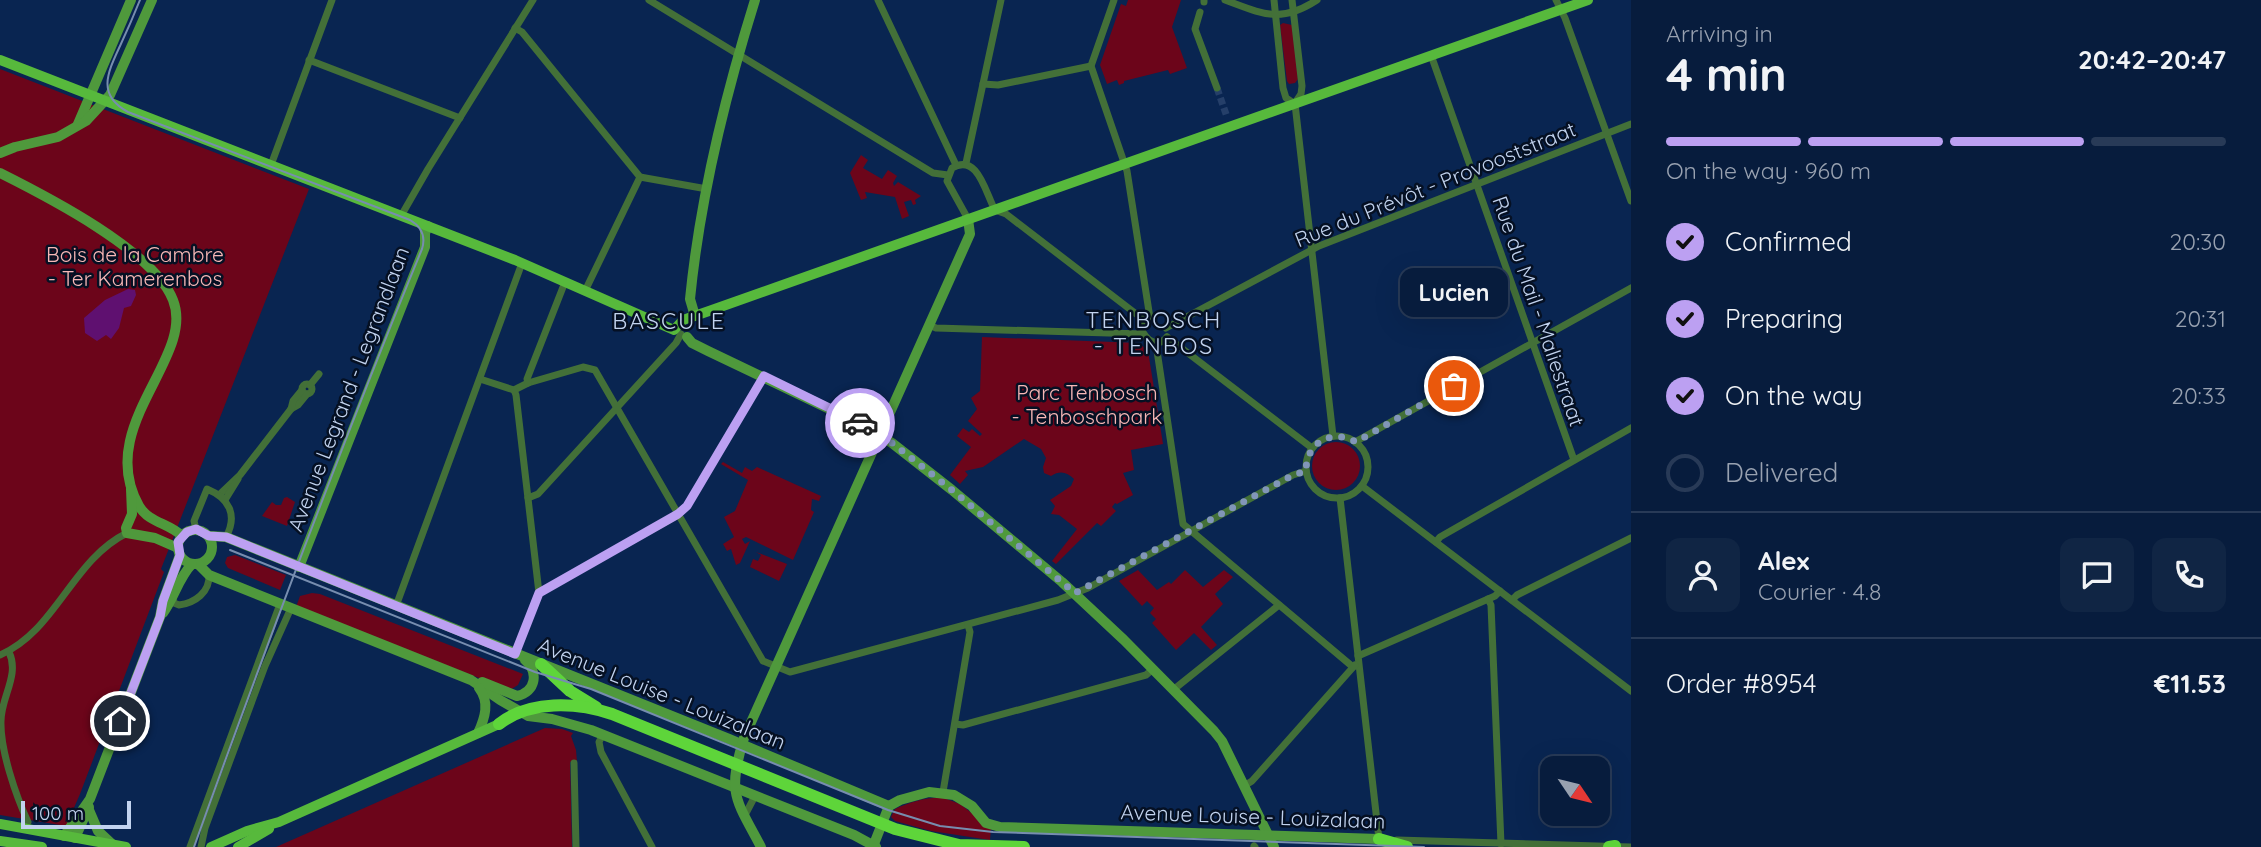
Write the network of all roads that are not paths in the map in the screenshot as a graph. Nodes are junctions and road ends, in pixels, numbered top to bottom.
1 (131, 0) edge
2 (152, 0) edge
3 (332, 0) edge
4 (533, 0) edge
5 (649, 0) edge
6 (755, 0) edge
7 (878, 0) edge
8 (1001, 0) edge
9 (1114, 0) edge
10 (1225, 0) edge
11 (1274, 0) edge
12 (1292, 0) edge
13 (1317, 0) edge
14 (1588, 0) edge
15 (1559, 5) edge
16 (1200, 12) dead end
17 (1294, 12) junction
18 (1276, 15) junction
19 (515, 28) junction
20 (739, 55) junction
21 (1431, 55) junction
22 (0, 60) edge
23 (309, 60) junction
24 (1091, 66) junction
25 (983, 84) junction
26 (1217, 88) tunnel mouth
27 (90, 94) junction
28 (108, 96) junction
29 (1295, 104) junction
30 (460, 118) junction
31 (78, 124) junction
32 (1631, 124) edge
33 (1607, 134) junction
34 (2, 154) edge
35 (966, 163) junction
36 (1125, 163) junction
37 (271, 165) junction
38 (956, 165) junction
39 (0, 173) edge
40 (948, 175) junction
41 (640, 177) junction
42 (1477, 184) junction
43 (707, 189) junction
44 (1631, 201) edge
45 (995, 210) junction
46 (401, 216) junction
47 (968, 219) junction
48 (428, 226) junction
49 (1312, 249) junction
50 (522, 263) junction
51 (565, 282) junction
52 (1631, 288) edge
53 (585, 291) junction
54 (695, 316) junction
55 (1147, 319) junction
56 (929, 325) junction
57 (1166, 328) junction
58 (681, 334) junction
59 (1143, 334) junction
60 (1167, 337) junction
61 (1531, 343) junction
62 (1156, 344) junction
63 (320, 374) dead end
64 (764, 376) junction
65 (481, 379) junction
66 (528, 383) junction
67 (514, 390) junction
68 (617, 409) junction
69 (1631, 428) edge
70 (879, 435) junction
71 (1333, 436) junction
72 (1356, 442) junction
73 (1312, 448) junction
74 (1574, 460) junction
75 (1306, 471) junction
76 (131, 485) junction
77 (1362, 486) junction
78 (223, 497) junction
79 (528, 498) junction
80 (1340, 498) junction
81 (678, 514) junction
82 (196, 529) junction
83 (1190, 531) junction
84 (127, 533) junction
85 (182, 536) junction
86 (209, 536) junction
87 (226, 537) junction
88 (1631, 538) edge
89 (1436, 542) junction
90 (179, 552) junction
91 (195, 564) junction
92 (299, 567) junction
93 (209, 575) junction
94 (1500, 591) junction
95 (539, 593) junction
96 (1075, 593) junction
97 (173, 599) junction
98 (1489, 599) junction
99 (1512, 600) junction
100 (280, 604) junction
101 (1279, 605) junction
102 (396, 606) junction
103 (291, 608) junction
104 (160, 617) junction
105 (968, 625) junction
106 (9, 652) junction
107 (0, 655) edge
108 (518, 655) junction
109 (1356, 662) junction
110 (541, 664) junction
111 (776, 666) junction
112 (1153, 669) junction
113 (471, 680) junction
114 (1173, 690) junction
115 (1631, 691) edge
116 (602, 711) junction
117 (524, 714) junction
118 (499, 724) joint
119 (955, 724) junction
120 (478, 733) junction
121 (603, 734) junction
122 (741, 746) junction
123 (574, 763) dead end
124 (736, 767) junction
125 (1244, 786) junction
126 (734, 788) junction
127 (943, 792) junction
128 (755, 796) junction
129 (89, 804) junction
130 (889, 806) junction
131 (744, 815) junction
132 (28, 822) dead end
133 (279, 822) junction
134 (0, 824) edge
135 (881, 826) junction
136 (1269, 837) junction
137 (1320, 838) junction
138 (1379, 839) junction
139 (0, 841) edge
140 (70, 841) edge
141 (1501, 844) junction
142 (114, 845) junction
143 (875, 846) edge
144 (40, 847) edge
145 (57, 847) edge
146 (127, 847) edge
147 (190, 847) edge
148 (201, 847) edge
149 (211, 847) edge
150 (238, 847) edge
151 (576, 847) edge
152 (652, 847) edge
153 (761, 847) edge
154 (932, 847) edge
155 (1024, 847) edge
156 (1275, 847) edge
157 (1307, 847) edge
158 (1407, 847) edge
159 (1612, 847) edge
160 (1630, 847) edge

1 - 27 main road
2 - 28 main road
3 - 23 street
4 - 19 street
5 - 20 street
6 - 20 main road
7 - 38 street
8 - 25 street
9 - 24 street
10 - 18 street
11 - 18 street
12 - 17 street
13 - 17 street
14 - 15 main road
15 - 21 main road
15 - 33 street
16 - 26 street
17 - 18 street
17 - 29 street
18 - 29 street
19 - 30 street
19 - 41 street
20 - 40 street
20 - 43 main road
21 - 29 main road
21 - 42 street, Rue du Mail - Maliestraat
22 - 27 main road
23 - 30 street
23 - 37 street
24 - 25 street
24 - 36 street
25 - 35 street
27 - 28 main road
27 - 31 main road
28 - 31 main road
28 - 37 main road
29 - 36 main road
29 - 49 street
30 - 46 street
31 - 34 main road
32 - 33 street, Rue du Prévôt - Provooststraat
33 - 42 street, Rue du Prévôt - Provooststraat
33 - 44 street
35 - 38 street
35 - 45 street
36 - 45 main road
36 - 55 street
37 - 46 main road
38 - 40 street
39 - 76 main road
40 - 47 street
41 - 43 street
41 - 53 street
42 - 49 street, Rue du Prévôt - Provooststraat
42 - 61 street, Rue du Mail - Maliestraat
43 - 54 main road
45 - 47 main road
45 - 55 street
46 - 48 main road
47 - 54 main road
47 - 56 main road
48 - 50 main road
48 - 92 main road, Avenue Legrand - Legrandlaan
49 - 57 street, Rue du Prévôt - Provooststraat
49 - 71 street
50 - 51 main road
50 - 65 street
51 - 53 main road
51 - 66 street
52 - 61 street
53 - 58 main road
54 - 58 main road
55 - 57 street
55 - 59 street
56 - 59 street
56 - 70 main road
57 - 60 street
58 - 64 main road
58 - 68 street
59 - 62 street
60 - 62 street
60 - 73 street
61 - 72 street
61 - 74 street, Rue du Mail - Maliestraat
62 - 83 street
63 - 78 street
64 - 70 main road
64 - 81 street
65 - 67 street
65 - 102 street
66 - 67 street
66 - 68 street
67 - 79 street
68 - 79 street
68 - 81 street
69 - 74 street
70 - 96 main road
70 - 111 main road
71 - 72 street
71 - 73 street
72 - 77 street
73 - 75 street
74 - 89 street
75 - 80 street
75 - 83 street
76 - 84 main road
76 - 85 main road
77 - 80 street
77 - 89 street
78 - 82 street
78 - 87 street
79 - 95 street
80 - 109 street
81 - 95 street
81 - 111 street
82 - 85 main road
82 - 86 main road
83 - 96 street
83 - 101 street
84 - 90 main road
84 - 106 street
85 - 90 main road
86 - 87 main road, Avenue Louise - Louizalaan
86 - 91 main road
87 - 92 main road, Avenue Louise - Louizalaan
88 - 99 street
89 - 94 street
90 - 91 main road
90 - 104 main road
91 - 93 main road, Avenue Louise - Louizalaan
91 - 97 main road
92 - 102 main road, Avenue Louise - Louizalaan
93 - 97 street
93 - 100 main road, Avenue Louise - Louizalaan
94 - 98 street
94 - 99 street
95 - 108 street
96 - 105 street
96 - 112 main road
97 - 104 main road
98 - 109 street
98 - 141 street
99 - 115 street
100 - 103 main road, Avenue Louise - Louizalaan
100 - 147 street
101 - 109 street
101 - 114 street
102 - 108 main road, Avenue Louise - Louizalaan
103 - 113 main road, Avenue Louise - Louizalaan
103 - 148 street
104 - 129 main road
105 - 111 street
105 - 119 street
106 - 107 street
106 - 132 street
108 - 110 main road, Avenue Louise - Louizalaan
108 - 113 main road
109 - 125 street
109 - 138 street
110 - 116 highway
110 - 122 main road, Avenue Louise - Louizalaan
111 - 122 main road
112 - 114 main road
112 - 119 street
113 - 117 main road, Avenue Louise - Louizalaan
113 - 120 main road
114 - 125 main road
116 - 117 highway, Avenue Louise - Louizalaan
116 - 124 highway, Avenue Louise - Louizalaan
117 - 118 highway, Avenue Louise - Louizalaan
117 - 121 main road, Avenue Louise - Louizalaan
117 - 124 highway, Avenue Louise - Louizalaan
118 - 120 main road
119 - 127 street
120 - 133 main road
121 - 126 main road, Avenue Louise - Louizalaan
121 - 152 street
122 - 124 main road
122 - 130 main road, Avenue Louise - Louizalaan
123 - 151 street
124 - 126 main road
124 - 135 highway, Avenue Louise - Louizalaan
125 - 136 main road
126 - 128 main road, Avenue Louise - Louizalaan
126 - 131 main road
127 - 130 main road
127 - 136 main road, Avenue Louise - Louizalaan
128 - 131 street
128 - 143 main road, Avenue Louise - Louizalaan
129 - 140 main road
129 - 142 main road
130 - 135 main road, Avenue Louise - Louizalaan
131 - 153 main road
133 - 149 main road
133 - 150 main road
134 - 140 main road
135 - 143 main road, Avenue Louise - Louizalaan
135 - 154 highway, Avenue Louise - Louizalaan
135 - 155 highway, Avenue Louise - Louizalaan
136 - 137 main road, Avenue Louise - Louizalaan
136 - 156 main road
137 - 138 main road, Avenue Louise - Louizalaan
137 - 157 main road
138 - 141 street, Avenue Louise - Louizalaan
138 - 158 highway
139 - 144 main road
140 - 142 main road
140 - 145 main road
141 - 159 street, Avenue Louise - Louizalaan
142 - 146 main road
159 - 160 street, Avenue Louise - Louizalaan

